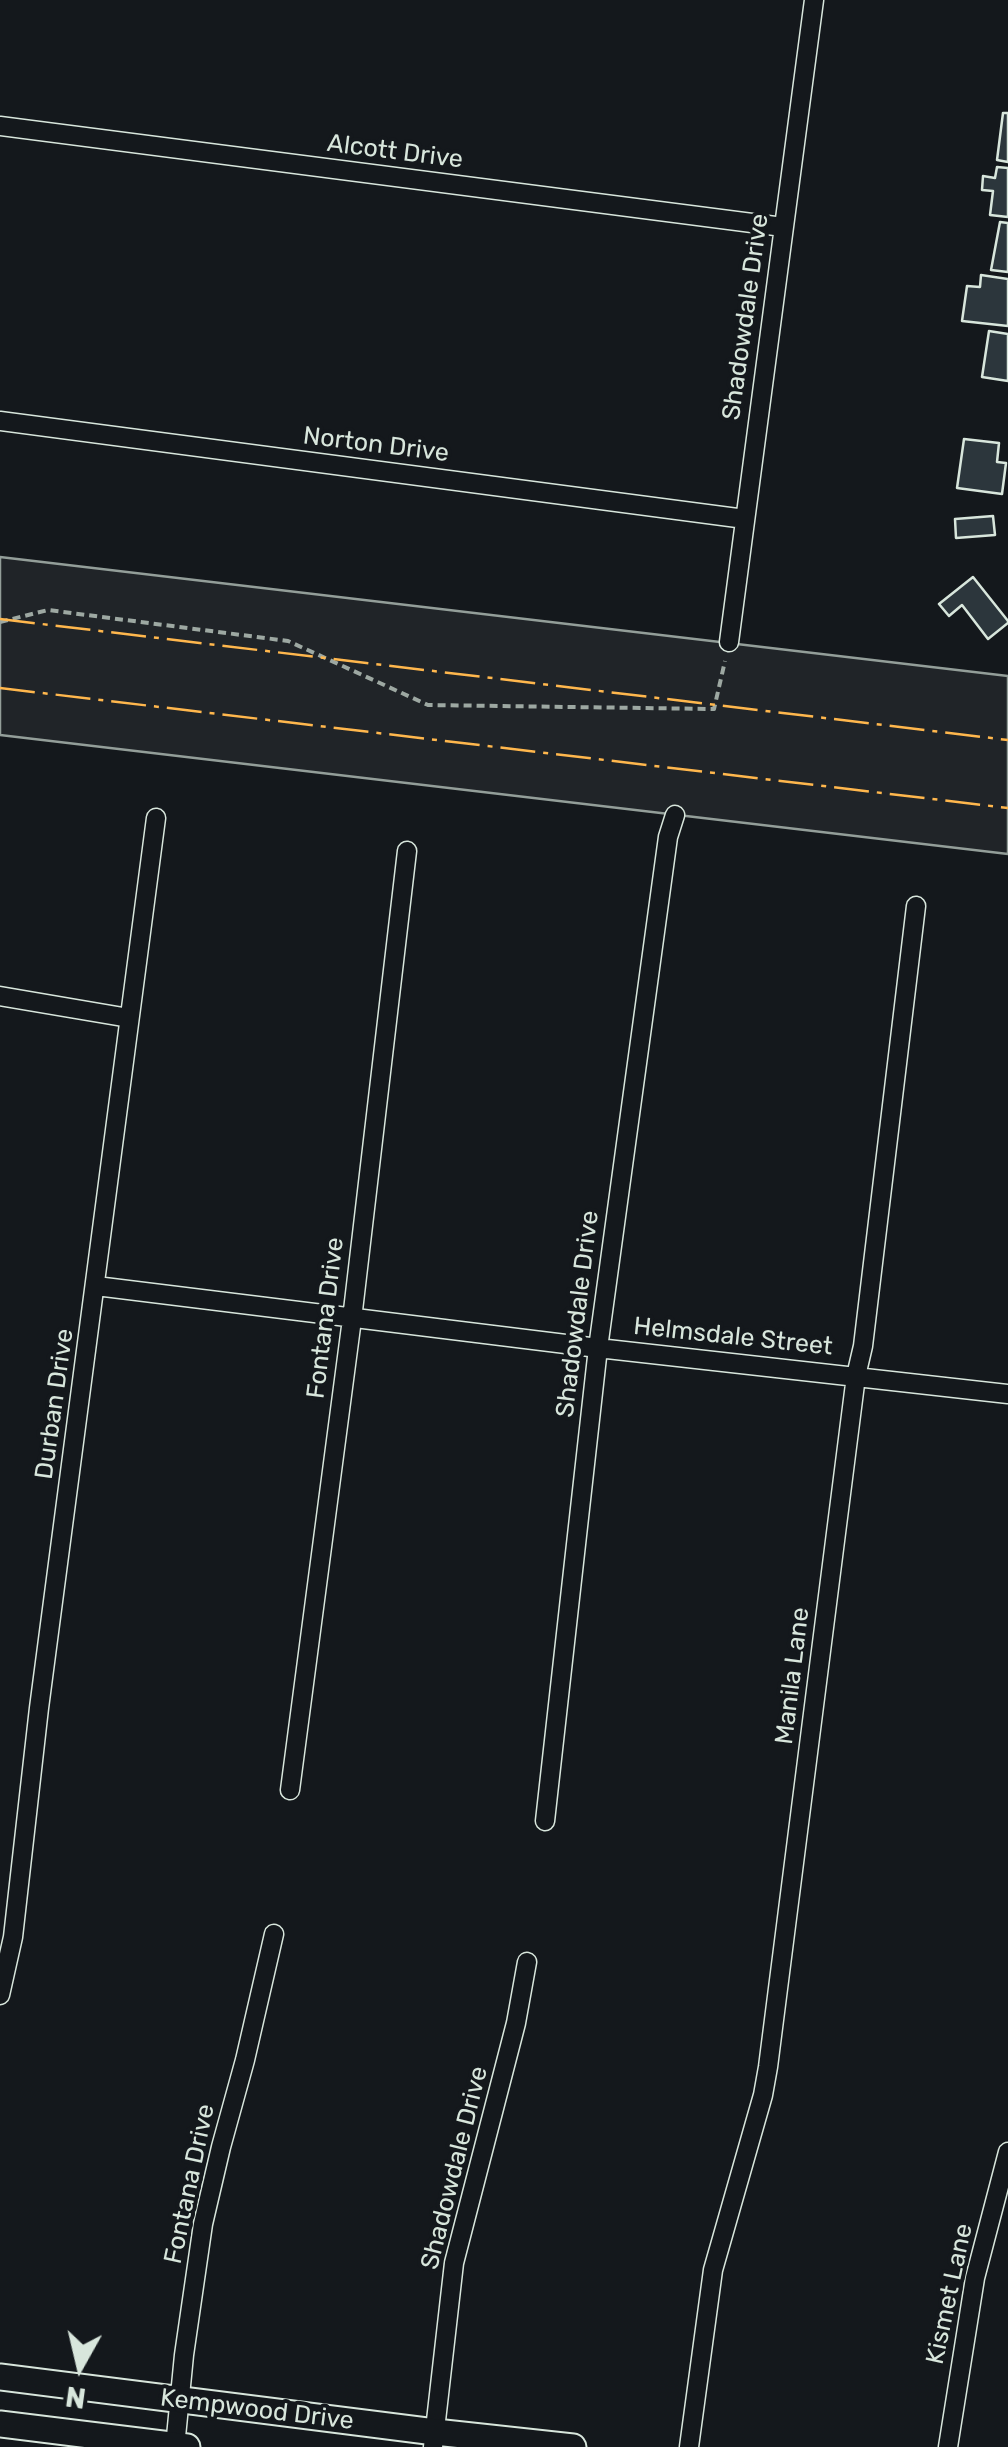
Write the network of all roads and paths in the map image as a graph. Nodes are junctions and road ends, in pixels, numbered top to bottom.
1 (814, 0) edge
2 (0, 126) edge
3 (783, 228) junction
4 (0, 421) edge
5 (744, 519) junction
6 (0, 622) edge
7 (730, 642) joint
8 (676, 815) dead end
9 (156, 818) dead end
10 (407, 851) dead end
11 (916, 906) dead end
12 (0, 996) edge
13 (129, 1018) junction
14 (96, 1286) junction
15 (352, 1319) junction
16 (598, 1348) junction
17 (856, 1376) junction
18 (1008, 1394) edge
19 (290, 1790) dead end
20 (545, 1822) dead end
21 (274, 1934) dead end
22 (528, 1962) dead end
23 (0, 1995) edge
24 (1008, 2152) edge
25 (0, 2377) edge
26 (180, 2401) junction
27 (0, 2424) edge
28 (434, 2440) edge
29 (179, 2446) edge
30 (573, 2447) edge
31 (689, 2447) edge
32 (948, 2447) edge

1 - 3 street, Shadowdale Drive
2 - 3 street, Alcott Drive
3 - 5 street, Shadowdale Drive
4 - 5 street, Norton Drive
5 - 7 street, Shadowdale Drive
6 - 7 path
8 - 16 street, Shadowdale Drive
9 - 13 street, Durban Drive
10 - 15 street, Fontana Drive
11 - 17 street, Manila Lane
12 - 13 street
13 - 14 street, Durban Drive
14 - 15 street, Helmsdale Street
14 - 23 street, Durban Drive
15 - 16 street, Helmsdale Street
15 - 19 street, Fontana Drive
16 - 17 street, Helmsdale Street
16 - 20 street, Shadowdale Drive
17 - 18 street, Helmsdale Street
17 - 31 street, Manila Lane
21 - 26 street, Fontana Drive
22 - 28 street, Shadowdale Drive
24 - 32 street, Kismet Lane
25 - 26 main road, Kempwood Drive
26 - 28 main road, Kempwood Drive
26 - 29 street, Fontana Drive
27 - 29 main road, Kempwood Drive
28 - 30 main road, Kempwood Drive

